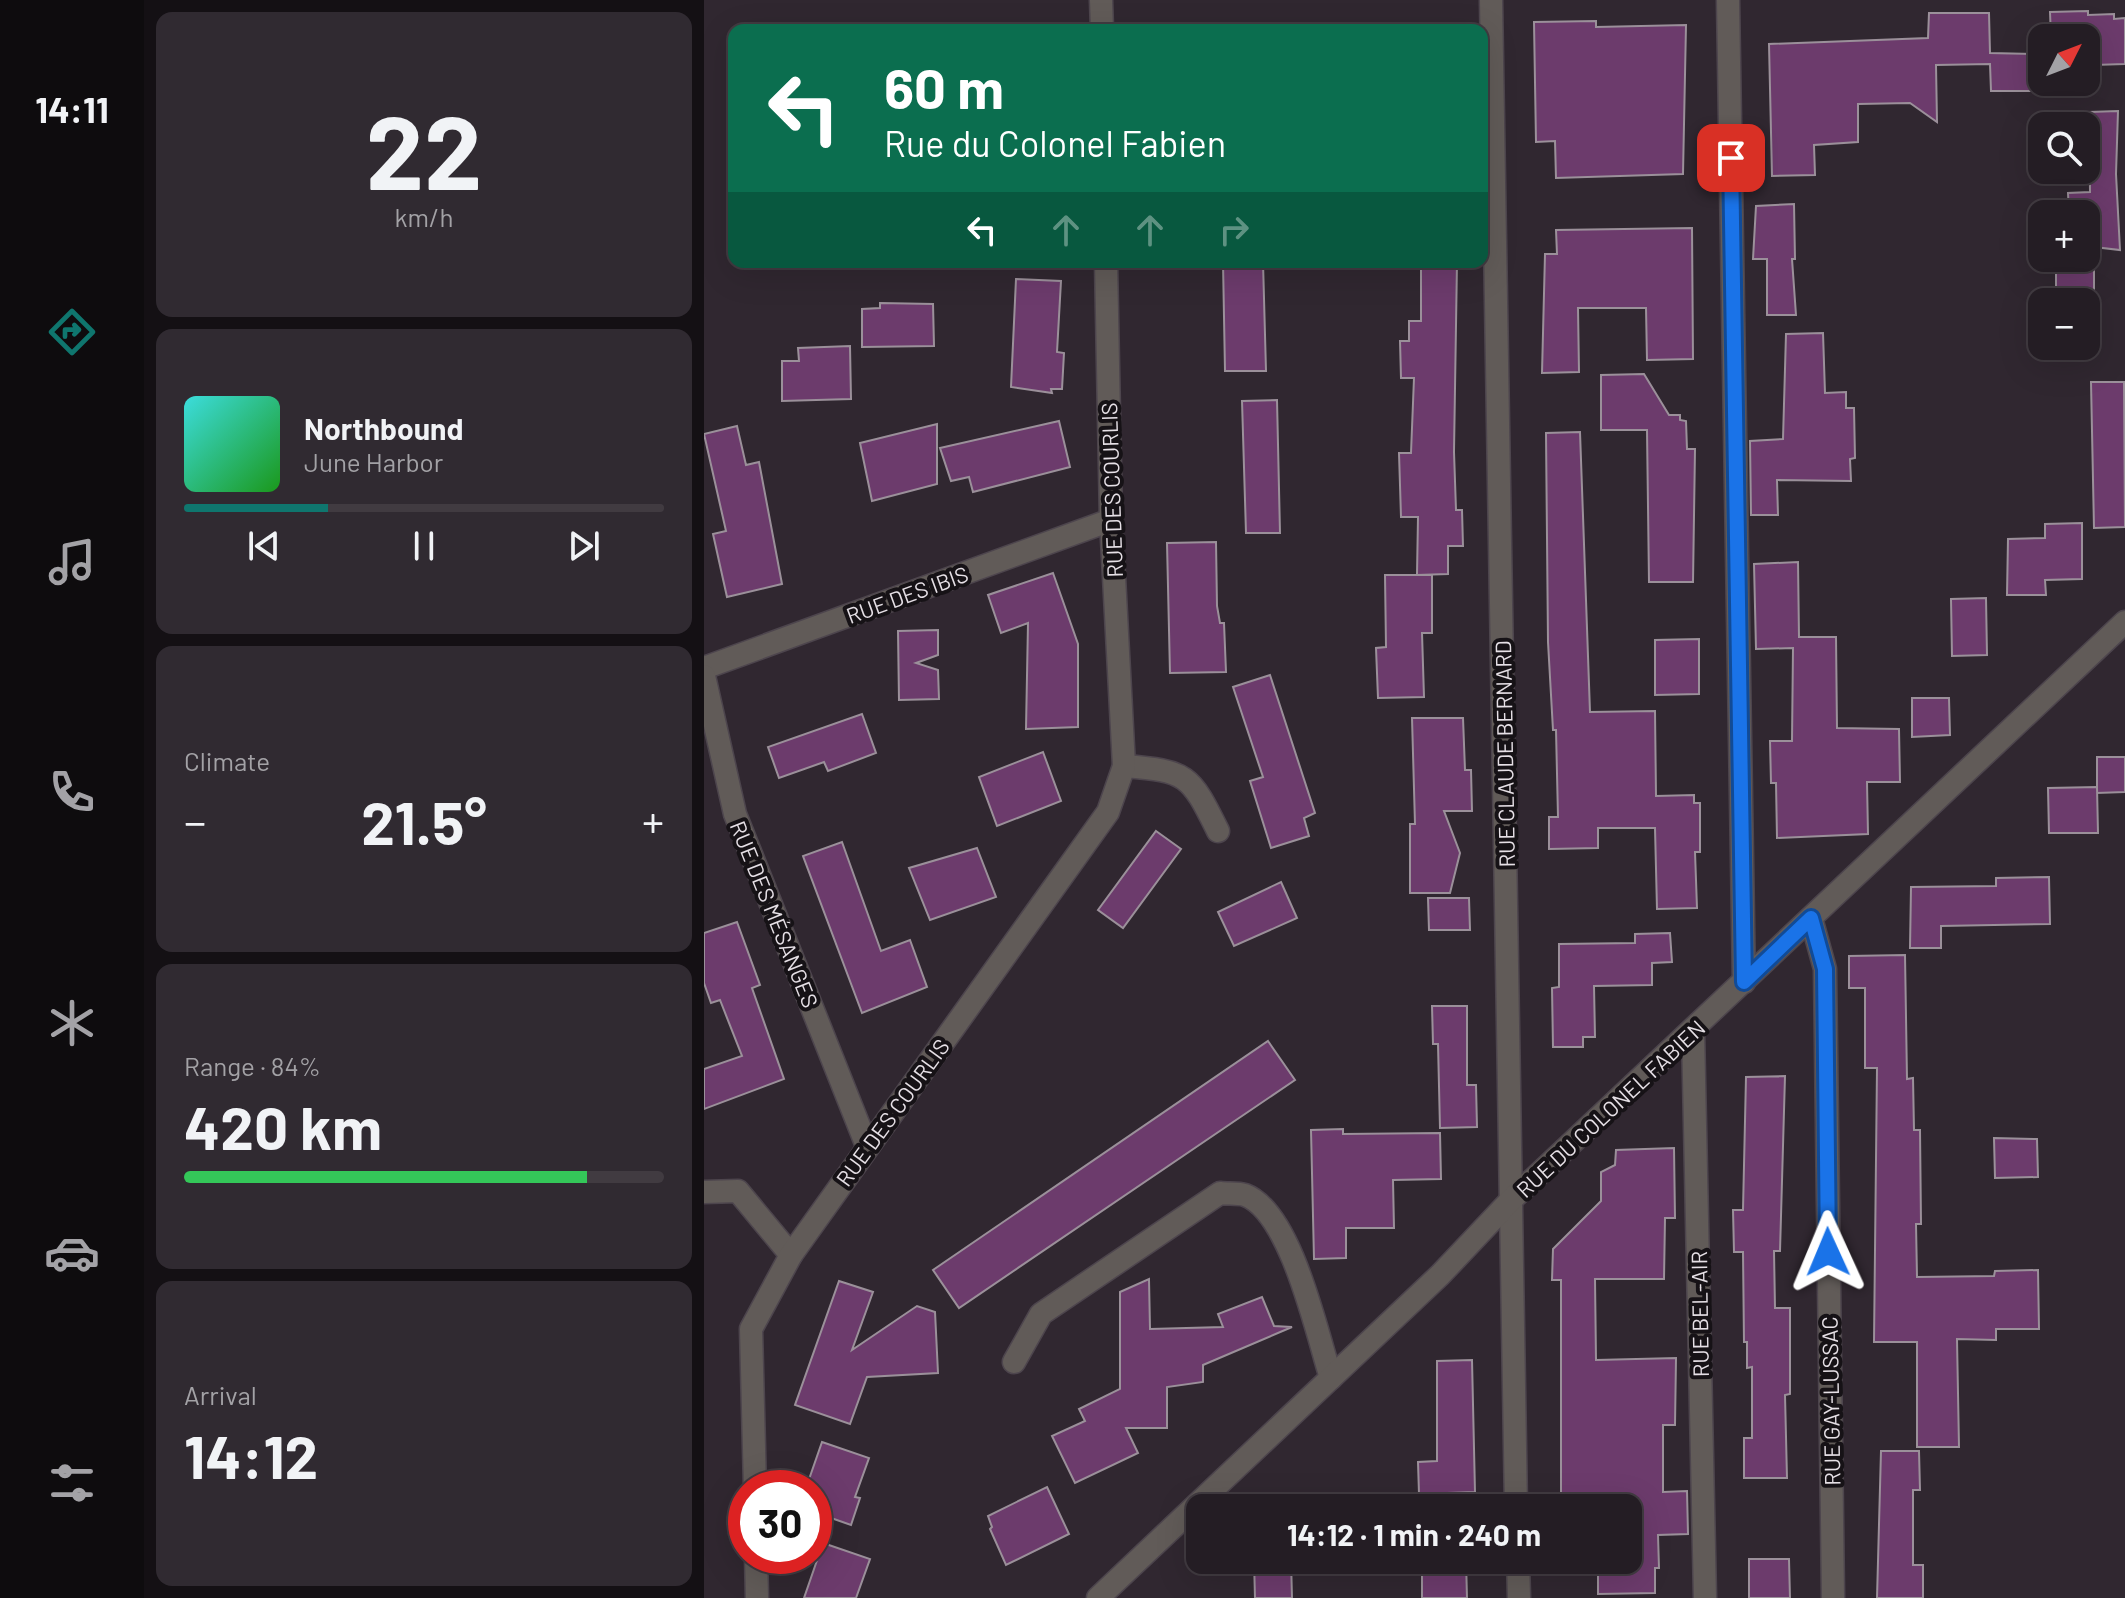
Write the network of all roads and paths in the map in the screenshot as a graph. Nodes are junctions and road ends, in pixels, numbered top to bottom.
1 (1101, 0) edge
2 (1491, 0) edge
3 (1728, 0) edge
4 (1102, 24) edge
5 (1106, 268) edge
6 (1111, 520) junction
7 (2125, 622) edge
8 (704, 668) edge
9 (704, 676) edge
10 (1124, 766) junction
11 (1218, 831) dead end
12 (1811, 918) junction
13 (1744, 982) junction
14 (1693, 1031) junction
15 (867, 1146) junction
16 (704, 1192) edge
17 (1510, 1201) junction
18 (791, 1255) junction
19 (1014, 1362) dead end
20 (1331, 1378) junction
21 (755, 1470) edge
22 (1516, 1494) edge
23 (756, 1574) edge
24 (1518, 1574) edge
25 (757, 1598) edge
26 (1098, 1598) edge
27 (1519, 1598) edge
28 (1705, 1598) edge
29 (1833, 1598) edge

1 - 4 street
2 - 17 street, RUE CLAUDE BERNARD
3 - 13 street
5 - 6 street, RUE DES COURLIS
6 - 8 street, RUE DES IBIS
6 - 10 street, RUE DES COURLIS
7 - 12 street, RUE DU COLONEL FABIEN
9 - 15 street, RUE DES MÉSANGES
10 - 11 street
10 - 15 street, RUE DES COURLIS
12 - 13 street, RUE DU COLONEL FABIEN
12 - 29 street, RUE GAY-LUSSAC
13 - 14 street, RUE DU COLONEL FABIEN
14 - 17 street, RUE DU COLONEL FABIEN
14 - 28 street, RUE BEL-AIR
15 - 18 street, RUE DES COURLIS
16 - 18 street
17 - 20 street, RUE DU COLONEL FABIEN
17 - 22 street, RUE CLAUDE BERNARD
18 - 21 street, RUE DES COURLIS
19 - 20 street
20 - 26 street, RUE DU COLONEL FABIEN
23 - 25 street
24 - 27 street

